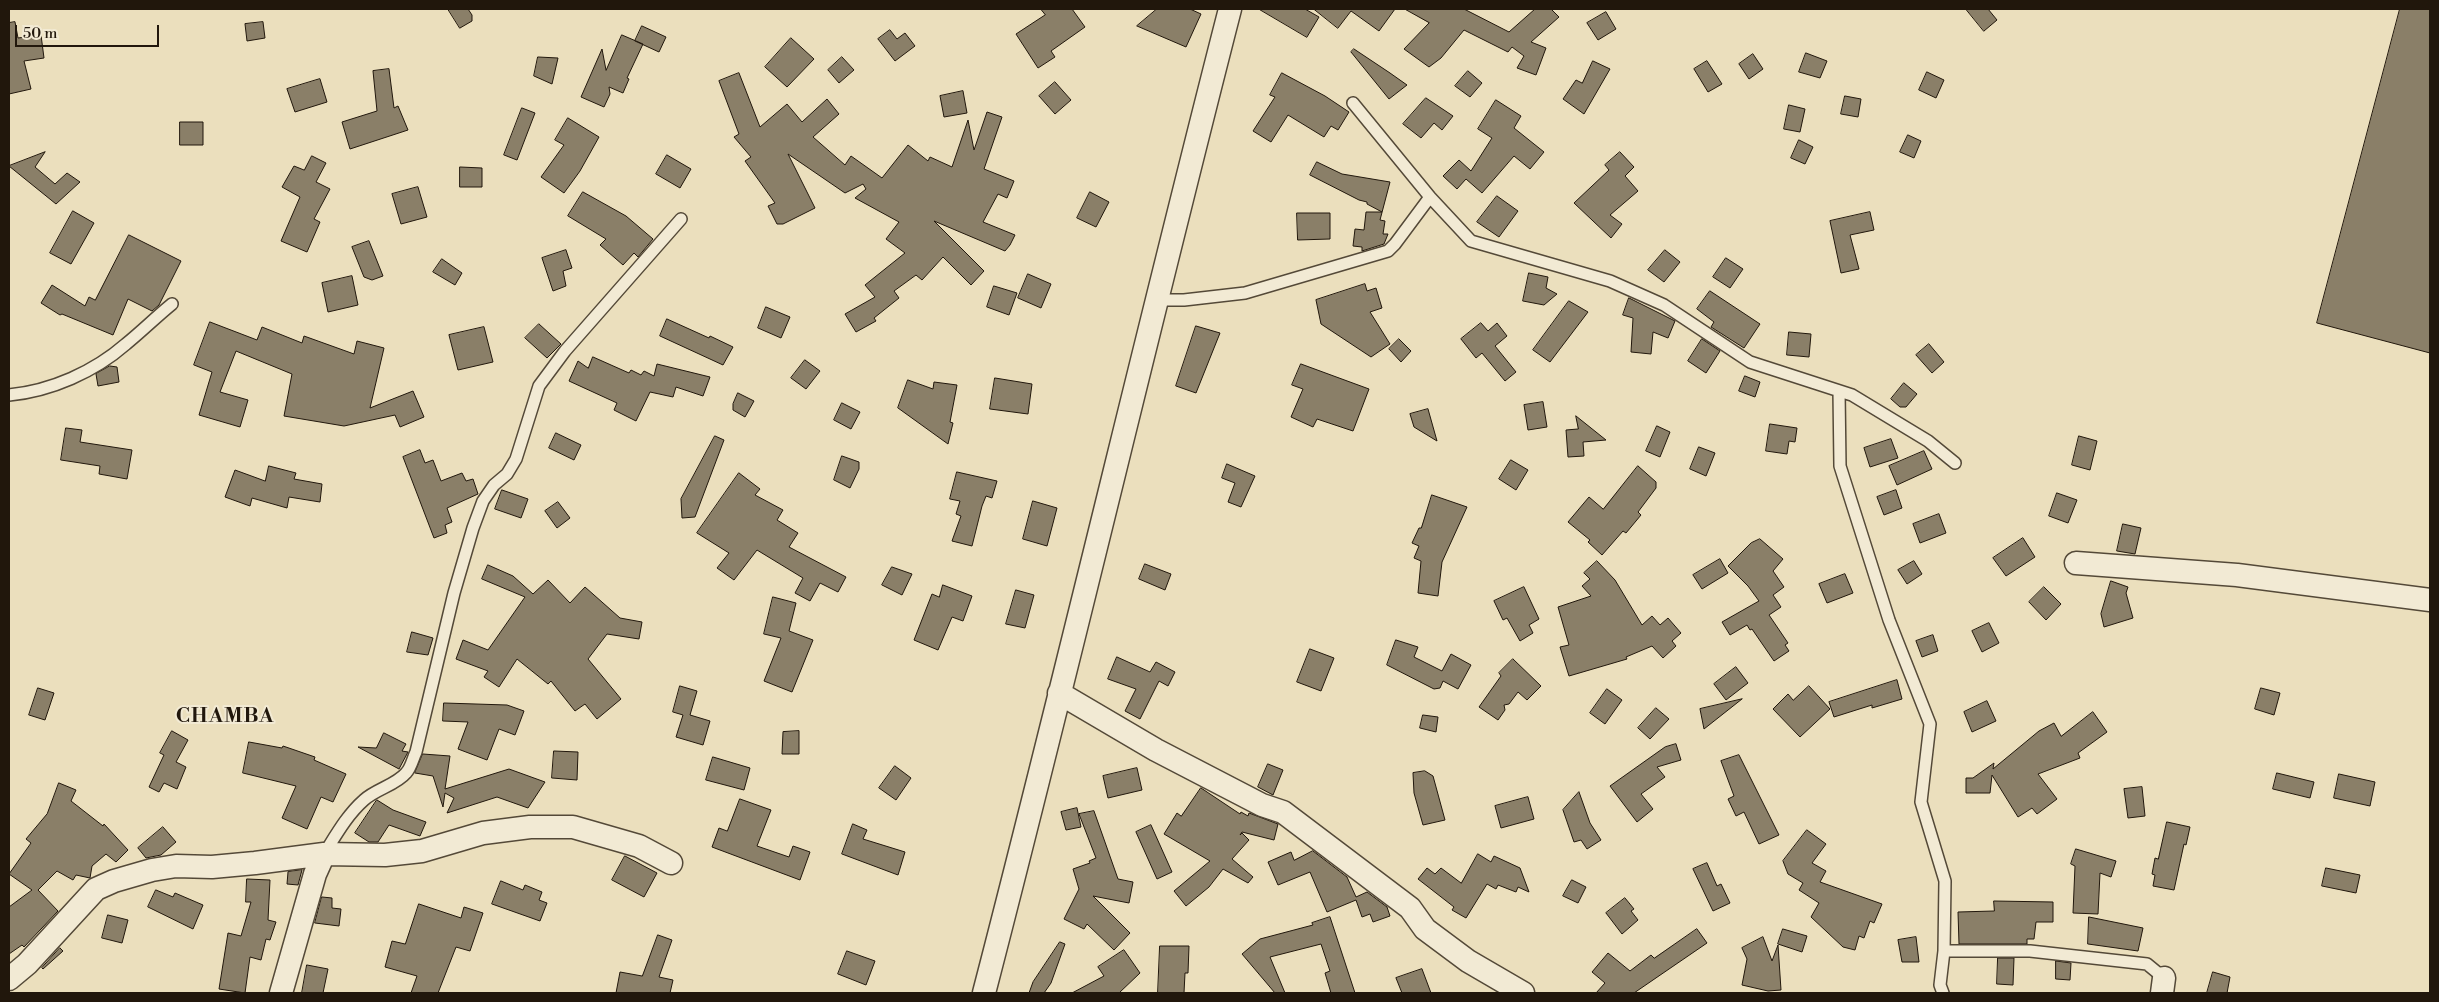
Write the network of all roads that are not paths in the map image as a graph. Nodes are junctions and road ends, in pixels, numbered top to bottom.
1 (1230, 9) edge
2 (1353, 103) dead end
3 (1430, 197) junction
4 (681, 219) dead end
5 (1155, 300) junction
6 (172, 304) dead end
7 (1839, 391) junction
8 (9, 395) edge
9 (1955, 463) dead end
10 (2076, 563) dead end
11 (2430, 600) edge
12 (1059, 694) junction
13 (324, 854) junction
14 (671, 863) dead end
15 (1944, 951) junction
16 (9, 979) edge
17 (2163, 986) edge
18 (281, 993) edge
19 (984, 993) edge
20 (1523, 993) edge
21 (1943, 993) edge

1 - 5 street
2 - 3 lane
3 - 5 lane
3 - 7 lane
4 - 13 lane
5 - 12 street
6 - 8 lane
7 - 9 lane
7 - 15 lane
10 - 11 street
12 - 19 street
12 - 20 street
13 - 14 street
13 - 16 street
13 - 18 street
15 - 17 lane
15 - 21 lane

